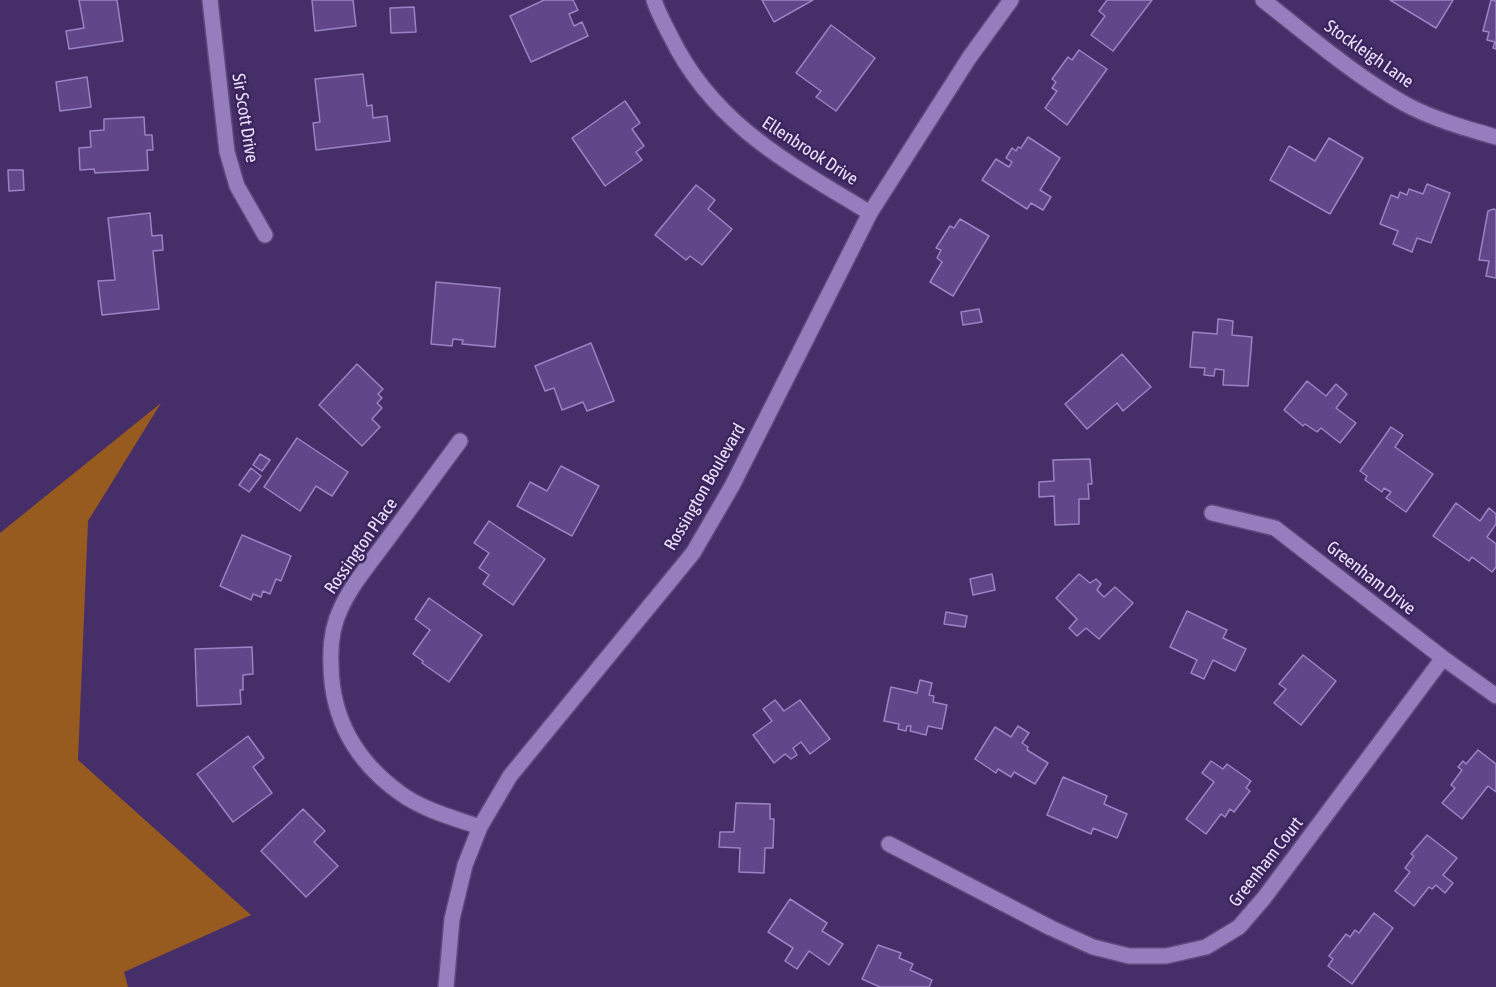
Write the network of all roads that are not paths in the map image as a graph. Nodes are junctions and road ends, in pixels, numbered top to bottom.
1 (210, 0) edge
2 (654, 0) edge
3 (1011, 0) edge
4 (1263, 0) edge
5 (1496, 137) edge
6 (870, 213) junction
7 (265, 235) dead end
8 (460, 441) dead end
9 (1212, 513) dead end
10 (1443, 658) junction
11 (1496, 696) edge
12 (480, 826) junction
13 (889, 844) dead end
14 (446, 987) edge

1 - 7 street, Sir Scott Drive
2 - 6 street, Ellenbrook Drive
3 - 6 street, Rossington Boulevard
4 - 5 street, Stockleigh Lane
6 - 12 street, Rossington Boulevard
8 - 12 street, Rossington Place
9 - 10 street, Greenham Drive
10 - 11 street, Greenham Drive
10 - 13 street, Greenham Court
12 - 14 street, Rossington Boulevard

